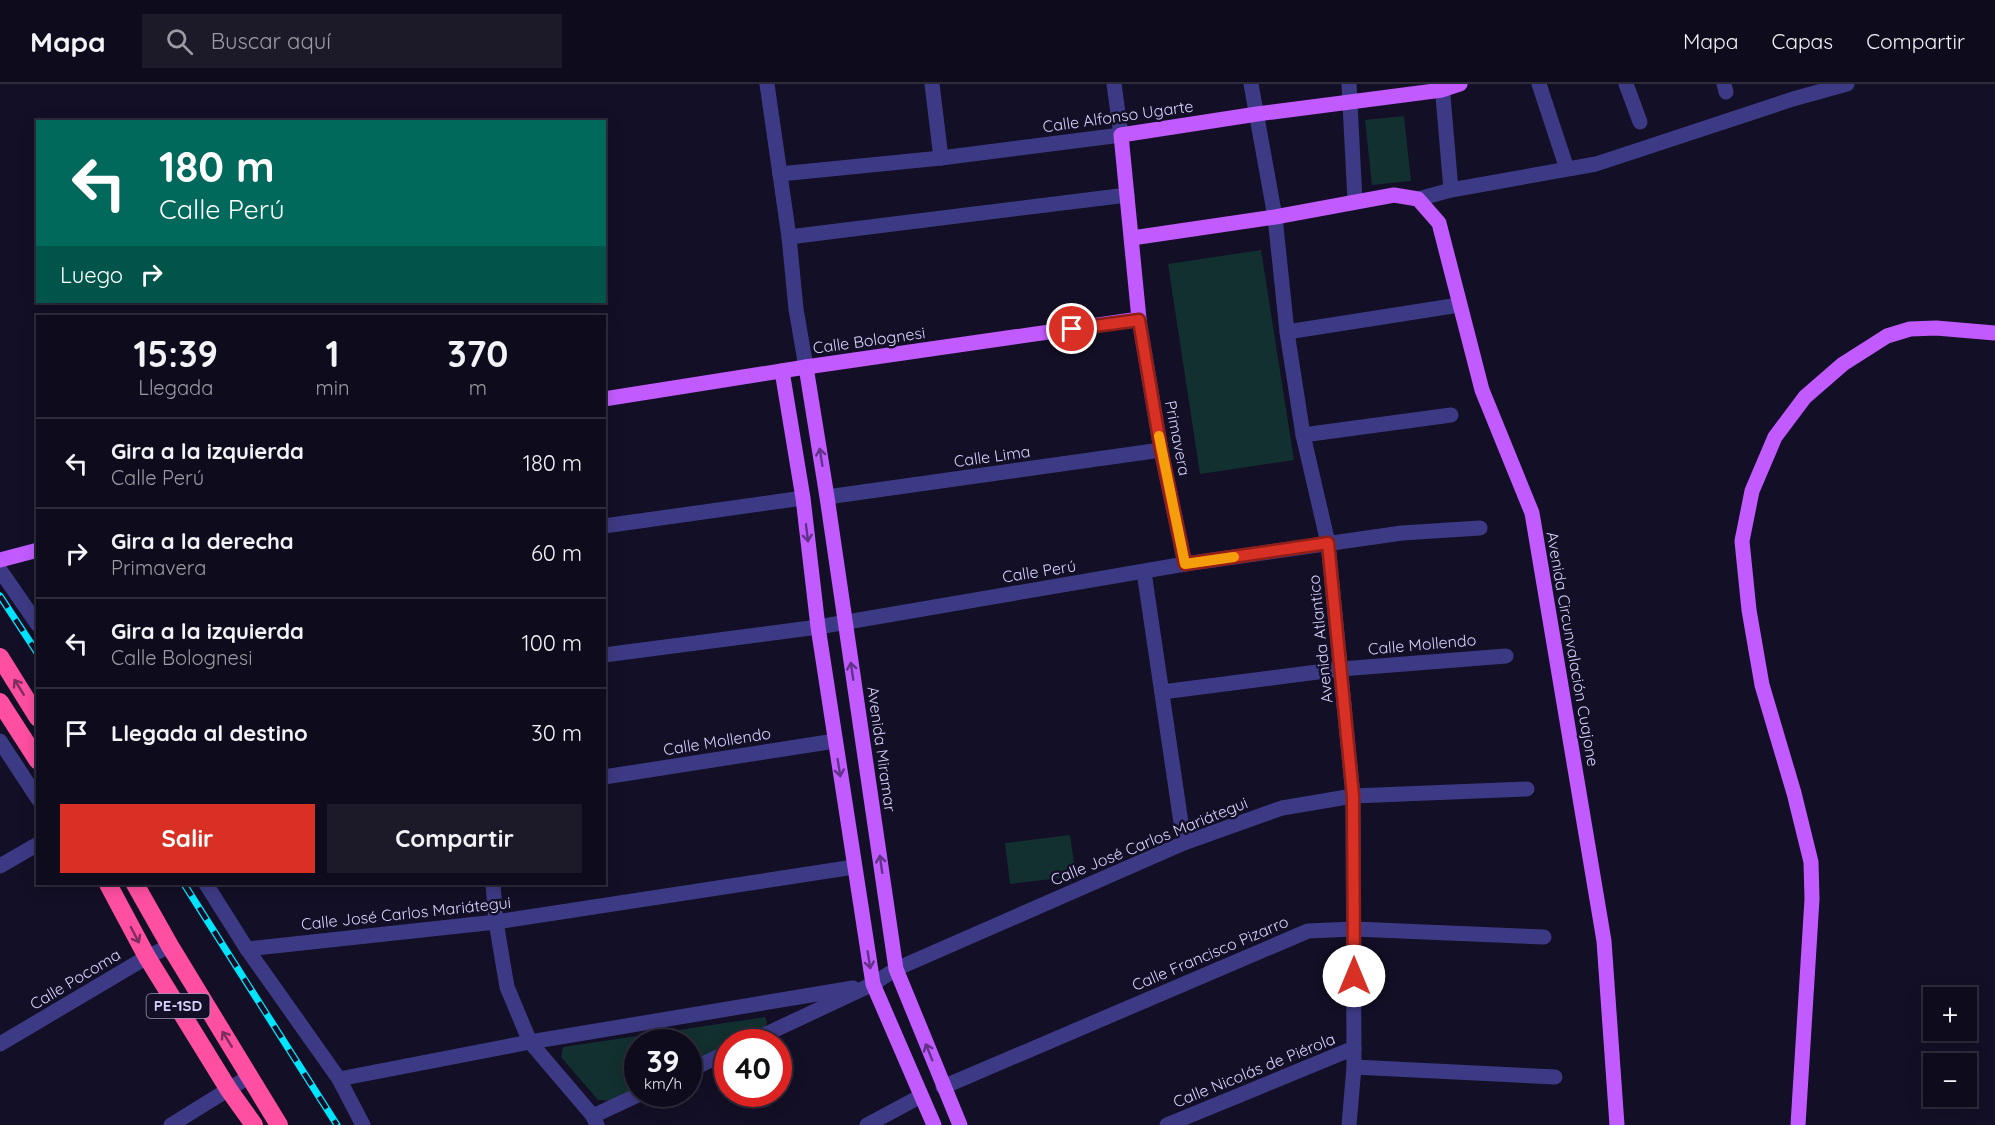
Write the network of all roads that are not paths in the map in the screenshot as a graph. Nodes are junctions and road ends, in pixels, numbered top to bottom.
1 (767, 84) edge
2 (932, 84) edge
3 (1114, 84) edge
4 (1251, 84) edge
5 (1350, 84) edge
6 (1460, 84) edge
7 (1539, 84) edge
8 (1626, 84) edge
9 (1847, 84) edge
10 (1442, 87) edge
11 (1351, 103) junction
12 (1257, 114) junction
13 (1640, 122) dead end
14 (1121, 135) junction
15 (941, 158) junction
16 (1567, 170) junction
17 (780, 174) junction
18 (1451, 190) junction
19 (1127, 195) junction
20 (1418, 199) junction
21 (1355, 201) junction
22 (1275, 217) junction
23 (789, 237) junction
24 (1132, 238) junction
25 (1459, 305) junction
26 (1139, 320) junction
27 (1287, 332) junction
28 (1995, 333) edge
29 (806, 367) junction
30 (782, 371) junction
31 (606, 399) edge
32 (1451, 415) dead end
33 (1303, 435) junction
34 (1161, 450) junction
35 (827, 497) junction
36 (802, 498) junction
37 (606, 526) edge
38 (1480, 528) dead end
39 (1328, 543) junction
40 (36, 551) edge
41 (0, 560) edge
42 (1185, 564) junction
43 (0, 570) edge
44 (1144, 572) junction
45 (845, 621) junction
46 (36, 622) edge
47 (818, 627) junction
48 (606, 655) edge
49 (1506, 656) dead end
50 (0, 657) edge
51 (1341, 669) junction
52 (1162, 692) junction
53 (0, 702) edge
54 (36, 715) edge
55 (0, 741) edge
56 (835, 741) junction
57 (36, 758) edge
58 (606, 777) edge
59 (1527, 789) dead end
60 (36, 796) edge
61 (1353, 796) junction
62 (1184, 843) junction
63 (36, 845) edge
64 (0, 866) edge
65 (854, 867) junction
66 (109, 885) edge
67 (136, 885) edge
68 (207, 885) edge
69 (493, 885) edge
70 (496, 922) junction
71 (1354, 929) junction
72 (1544, 937) dead end
73 (170, 946) junction
74 (247, 949) junction
75 (147, 957) junction
76 (896, 969) junction
77 (873, 984) junction
78 (777, 1029) edge
79 (530, 1042) junction
80 (0, 1044) edge
81 (1354, 1048) junction
82 (1354, 1067) junction
83 (250, 1076) junction
84 (1555, 1077) dead end
85 (339, 1079) junction
86 (943, 1087) junction
87 (229, 1089) junction
88 (921, 1096) junction
89 (624, 1103) edge
90 (595, 1120) edge
91 (171, 1125) edge
92 (254, 1125) edge
93 (279, 1125) edge
94 (363, 1125) edge
95 (867, 1125) edge
96 (934, 1125) edge
97 (960, 1125) edge
98 (1167, 1125) edge
99 (1349, 1125) edge
100 (1617, 1125) edge
101 (1798, 1125) edge

1 - 17 street
2 - 15 street
3 - 14 street
4 - 12 street, Avenida Atlantico
5 - 11 street
6 - 10 main road, Calle Alfonso Ugarte
7 - 16 street
8 - 13 street
9 - 16 street
10 - 11 main road, Calle Alfonso Ugarte
10 - 18 street
11 - 12 main road, Calle Alfonso Ugarte
11 - 21 street
12 - 14 main road, Calle Alfonso Ugarte
12 - 22 street, Avenida Atlantico
14 - 15 street, Calle Alfonso Ugarte
14 - 19 main road
15 - 17 street, Calle Alfonso Ugarte
16 - 18 street
17 - 23 street
18 - 20 street
19 - 23 street
19 - 24 main road
20 - 21 main road
20 - 25 main road, Avenida Circunvalación Cuajone
21 - 22 main road
22 - 24 main road
22 - 27 street, Avenida Atlantico
23 - 29 street
24 - 26 main road
25 - 27 street
25 - 100 main road, Avenida Circunvalación Cuajone
26 - 29 main road, Calle Bolognesi
26 - 34 street, Primavera
27 - 33 street, Avenida Atlantico
28 - 101 main road
29 - 30 main road, Calle Bolognesi
35 -> 29 main road, Avenida Miramar
30 - 31 main road, Calle Bolognesi
30 - 36 main road
32 - 33 street
33 - 39 street, Avenida Atlantico
34 - 35 street, Calle Lima
34 - 42 street, Primavera
35 - 45 main road, Avenida Miramar
36 - 37 street
36 -> 47 main road
38 - 39 street, Calle Perú
39 - 42 street, Calle Perú
39 - 51 street, Avenida Atlantico
40 - 41 main road
42 - 44 street, Calle Perú
43 - 46 street
44 - 45 street, Calle Perú
44 - 52 street
45 - 47 street, Calle Perú
76 -> 45 main road, Avenida Miramar
47 - 48 street, Calle Perú
47 - 56 main road
49 - 51 street, Calle Mollendo
54 -> 50 highway
51 - 52 street, Calle Mollendo
51 - 61 street, Avenida Atlantico
52 - 62 street
53 - 57 highway
55 - 60 street
56 - 58 street, Calle Mollendo
56 -> 65 main road
59 - 61 street, Calle José Carlos Mariátegui
61 - 62 street, Calle José Carlos Mariátegui
61 - 71 street, Avenida Atlantico
62 - 76 street, Calle José Carlos Mariátegui
63 - 64 street
65 - 70 street, Calle José Carlos Mariátegui
65 -> 77 main road
66 -> 75 highway, PE-1SD
67 - 73 highway, PE-1SD
68 - 74 street
69 - 70 street
70 - 74 street, Calle José Carlos Mariátegui
70 - 79 street
71 - 72 street, Calle Francisco Pizarro
71 - 81 street, Avenida Atlantico
71 - 86 street, Calle Francisco Pizarro
73 - 75 street, Calle Pocoma
83 -> 73 highway, PE-1SD
74 - 85 street
75 - 80 street, Calle Pocoma
75 - 87 highway, PE-1SD
76 - 77 street, Calle José Carlos Mariátegui
86 -> 76 main road, Avenida Miramar
77 - 78 street, Calle José Carlos Mariátegui
77 - 79 street
77 - 88 main road
79 - 85 street
79 - 90 street
81 - 82 street, Avenida Atlantico
81 - 98 street, Calle Nicolás de Piérola
82 - 84 street
82 - 99 street, Avenida Atlantico
83 - 87 street
83 - 93 highway, PE-1SD
85 - 94 street
86 - 97 main road, Avenida Miramar
87 - 91 street
87 - 92 highway, PE-1SD
88 - 95 street
88 - 96 main road
89 - 90 street

